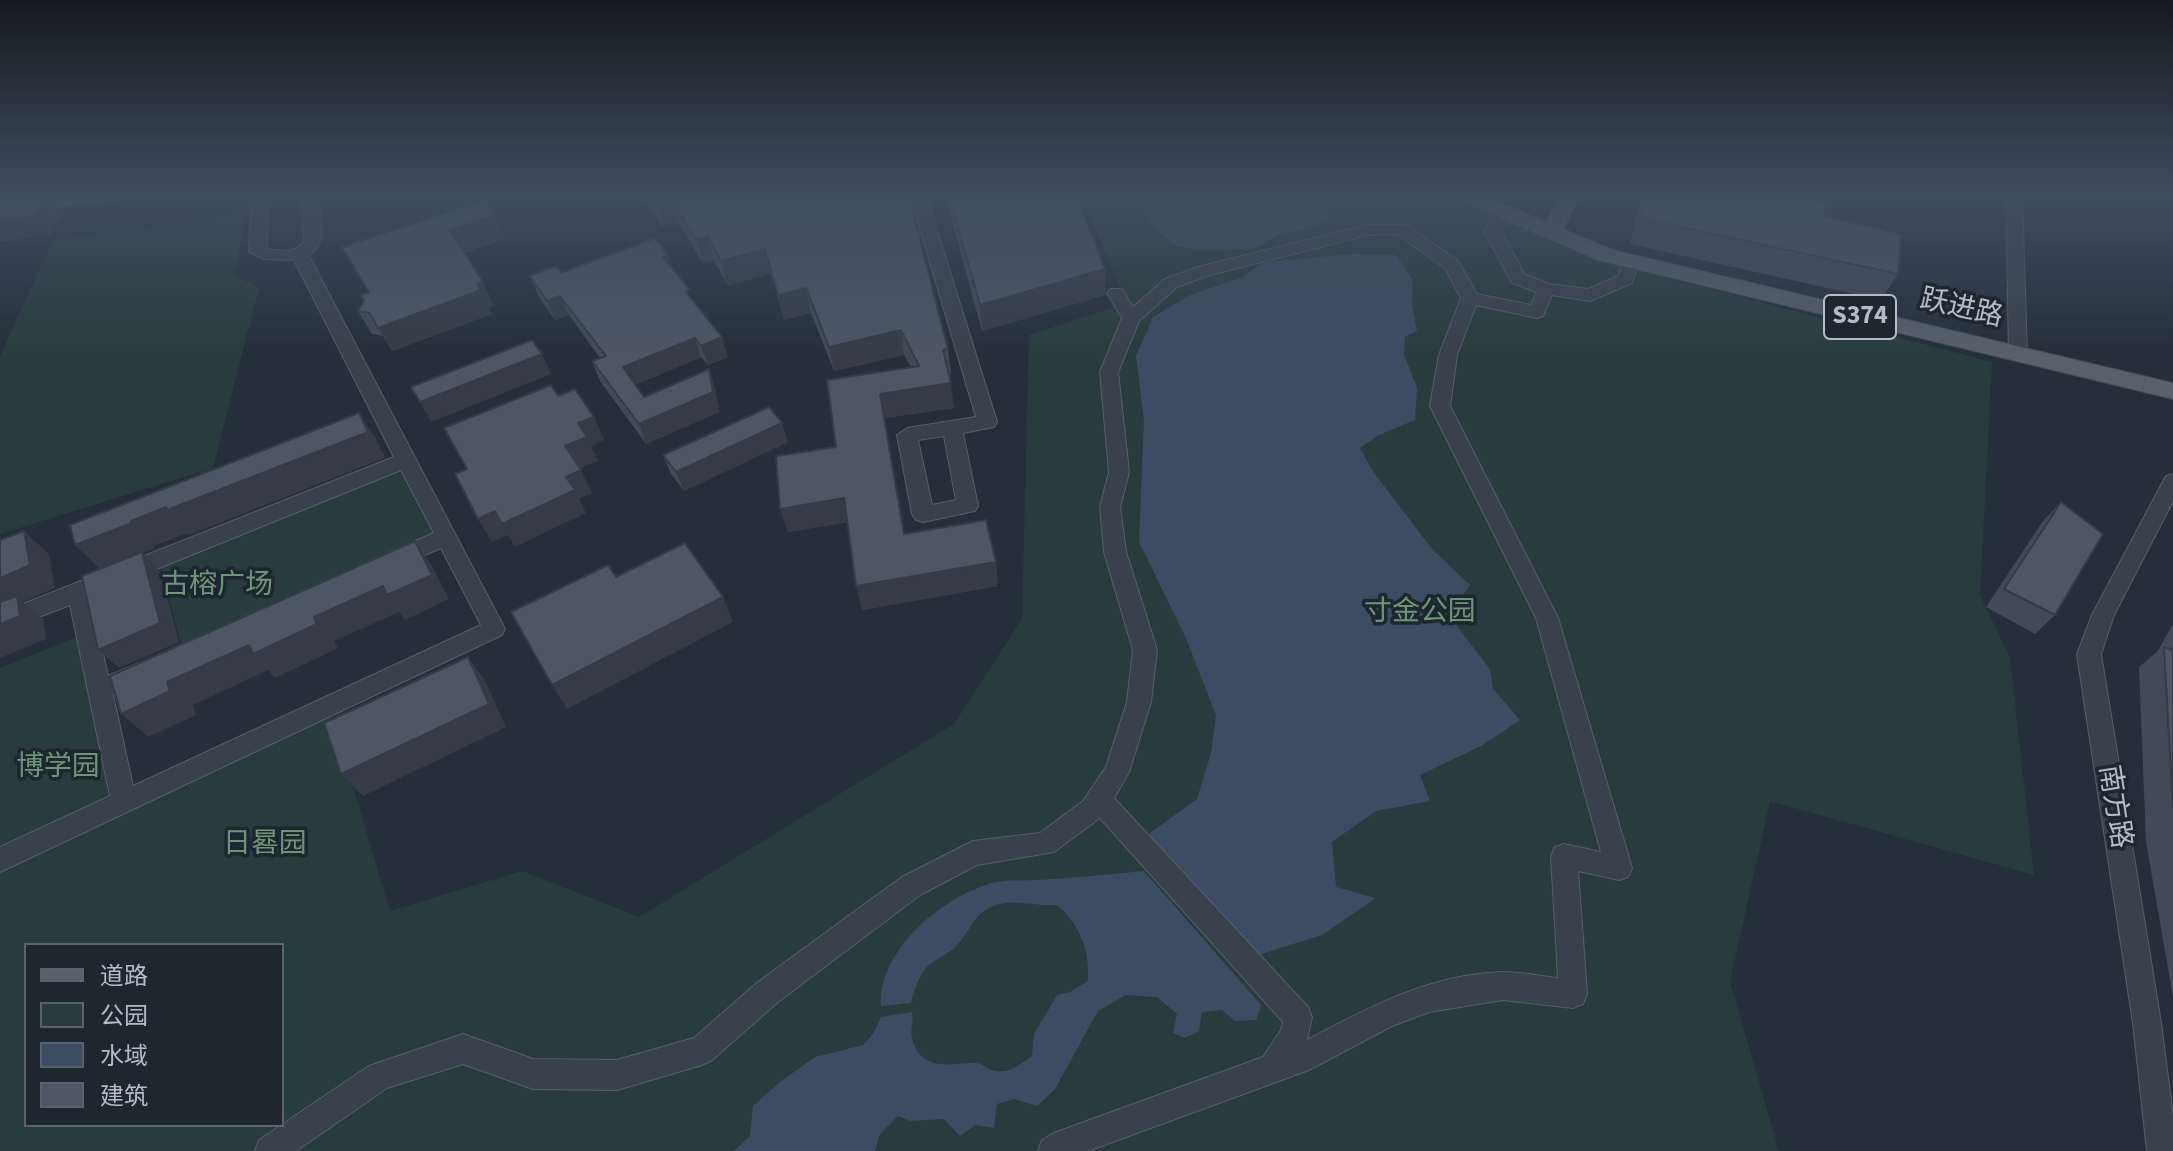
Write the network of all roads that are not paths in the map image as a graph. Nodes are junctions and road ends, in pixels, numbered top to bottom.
1 (258, 249) edge
2 (308, 249) edge
3 (934, 249) edge
4 (1293, 249) edge
5 (1429, 249) edge
6 (1502, 249) edge
7 (1595, 249) edge
8 (2015, 249) edge
9 (299, 254) junction
10 (1630, 261) junction
11 (1546, 289) junction
12 (1116, 293) dead end
13 (1470, 298) junction
14 (1131, 318) junction
15 (2018, 354) junction
16 (2173, 391) edge
17 (952, 428) dead end
18 (406, 460) junction
19 (2173, 481) edge
20 (446, 537) junction
21 (373, 569) edge
22 (78, 592) junction
23 (0, 623) edge
24 (156, 665) edge
25 (100, 690) junction
26 (1099, 799) junction
27 (124, 802) junction
28 (0, 860) edge
29 (1272, 1069) junction
30 (2166, 1122) edge
31 (270, 1151) edge
32 (1053, 1151) edge
33 (2162, 1151) edge

1 - 9 street
2 - 9 street
3 - 17 street
4 - 14 street
5 - 13 street
6 - 11 street
7 - 10 main road, 跃进路 / S374
8 - 15 street
9 - 18 street
10 - 11 street
10 - 15 main road, 跃进路 / S374
11 - 13 street
12 - 14 street
13 - 29 street
14 - 26 street
15 - 16 main road, 跃进路 / S374
18 - 20 street
18 - 22 street
19 - 30 street, 南方路
20 - 21 street
20 - 27 street
22 - 23 street
22 - 25 street
24 - 25 street
25 - 27 street
26 - 29 street
26 - 31 street
27 - 28 street
29 - 32 street
30 - 33 street, 南方路

